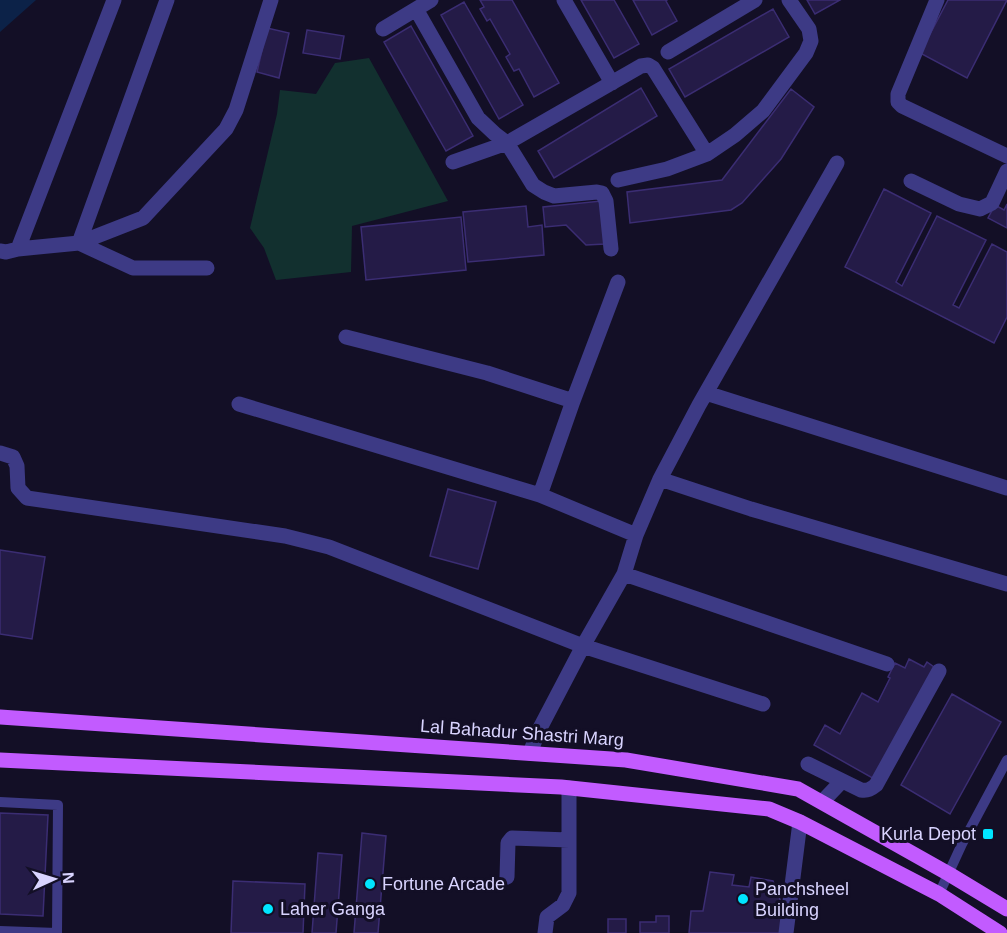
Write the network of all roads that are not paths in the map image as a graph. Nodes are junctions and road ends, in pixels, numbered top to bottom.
1 (114, 0) edge
2 (167, 0) edge
3 (271, 0) edge
4 (431, 0) edge
5 (564, 0) edge
6 (755, 0) edge
7 (789, 0) edge
8 (937, 0) edge
9 (416, 9) junction
10 (383, 29) dead end
11 (668, 52) dead end
12 (612, 83) junction
13 (507, 143) junction
14 (707, 154) junction
15 (1007, 156) edge
16 (453, 162) dead end
17 (837, 163) dead end
18 (1007, 171) edge
19 (618, 180) dead end
20 (912, 181) dead end
21 (80, 243) junction
22 (18, 249) junction
23 (611, 249) dead end
24 (0, 251) edge
25 (207, 268) dead end
26 (618, 282) dead end
27 (346, 337) dead end
28 (706, 393) junction
29 (573, 401) junction
30 (239, 404) dead end
31 (0, 453) edge
32 (660, 478) junction
33 (1007, 488) edge
34 (540, 495) junction
35 (636, 535) junction
36 (624, 574) junction
37 (1007, 584) edge
38 (583, 646) junction
39 (887, 664) dead end
40 (939, 671) dead end
41 (763, 704) dead end
42 (0, 717) edge
43 (530, 753) junction
44 (0, 760) edge
45 (1007, 760) edge
46 (808, 764) dead end
47 (842, 781) junction
48 (569, 788) junction
49 (0, 802) edge
50 (822, 802) junction
51 (800, 822) junction
52 (569, 840) junction
53 (949, 874) junction
54 (507, 877) dead end
55 (939, 894) junction
56 (1007, 909) edge
57 (0, 931) edge
58 (57, 933) edge
59 (545, 933) edge
60 (786, 933) edge
61 (1000, 933) edge

1 - 22 street
2 - 21 street
3 - 21 street
4 - 9 street
5 - 12 street
6 - 11 street
7 - 14 street
8 - 15 street
9 - 10 street
9 - 13 street
12 - 13 street
12 - 14 street
13 - 16 street
13 - 23 street
14 - 19 street
17 - 28 street
18 - 20 street
21 - 22 street
21 - 25 street
22 - 24 street
26 - 29 street
27 - 29 street
28 - 32 street
28 - 33 street
29 - 34 street
30 - 34 street
31 - 38 street
32 - 35 street
32 - 37 street
34 - 35 street
35 - 36 street
36 - 38 street
36 - 39 street
38 - 41 street
38 - 43 street
40 - 47 street
42 - 43 main road, Lal Bahadur Shastri Marg
43 - 50 main road, Lal Bahadur Shastri Marg
44 - 48 main road
45 - 53 lane
46 - 47 street
47 - 50 street
48 - 51 main road
48 - 52 street
49 - 58 lane
50 - 53 main road, Lal Bahadur Shastri Marg
51 - 55 main road
51 - 60 street
52 - 54 street
52 - 59 street
53 - 55 lane
53 - 56 main road, Lal Bahadur Shastri Marg
55 - 61 main road
57 - 58 lane

